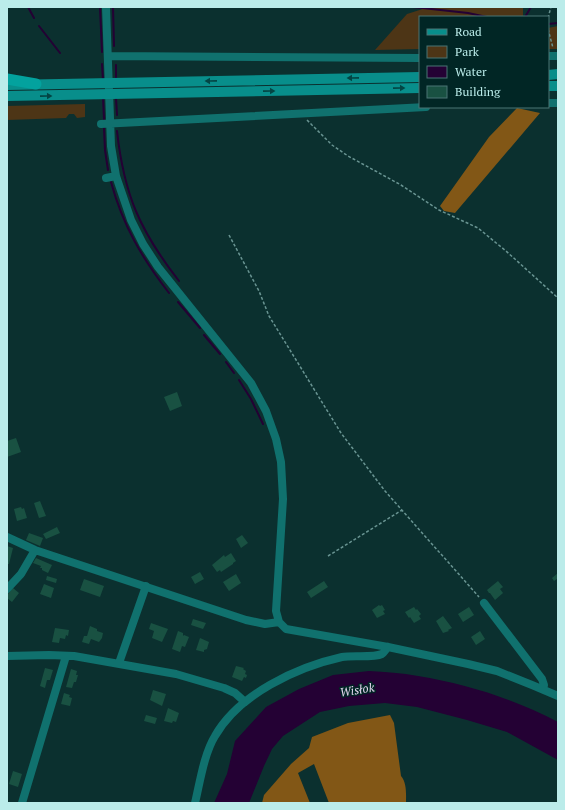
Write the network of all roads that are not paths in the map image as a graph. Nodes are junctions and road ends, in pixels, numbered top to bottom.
1 (106, 7) edge
2 (108, 56) junction
3 (419, 58) edge
4 (419, 77) edge
5 (7, 80) edge
6 (36, 84) junction
7 (7, 85) edge
8 (419, 88) edge
9 (7, 96) edge
10 (419, 107) edge
11 (105, 123) junction
12 (116, 176) junction
13 (106, 178) dead end
14 (7, 537) edge
15 (35, 550) junction
16 (146, 586) junction
17 (7, 589) edge
18 (484, 603) road end
19 (279, 622) junction
20 (388, 647) junction
21 (7, 656) edge
22 (66, 656) junction
23 (118, 663) junction
24 (543, 689) junction
25 (558, 696) edge
26 (245, 702) junction
27 (22, 803) edge
28 (195, 803) edge

1 - 2 street
2 - 3 street
2 - 11 street
4 -> 6 main road
5 - 6 highway
6 - 7 main road
9 -> 8 main road
10 - 11 street
11 - 12 street
12 - 13 street
12 - 19 street
14 - 15 street
15 - 16 street
15 - 17 street
16 - 19 street
16 - 23 street
18 - 24 street
19 - 20 street
20 - 24 street
20 - 26 street
21 - 22 street
22 - 23 street
22 - 27 street
23 - 26 street
24 - 25 street
26 - 28 street

